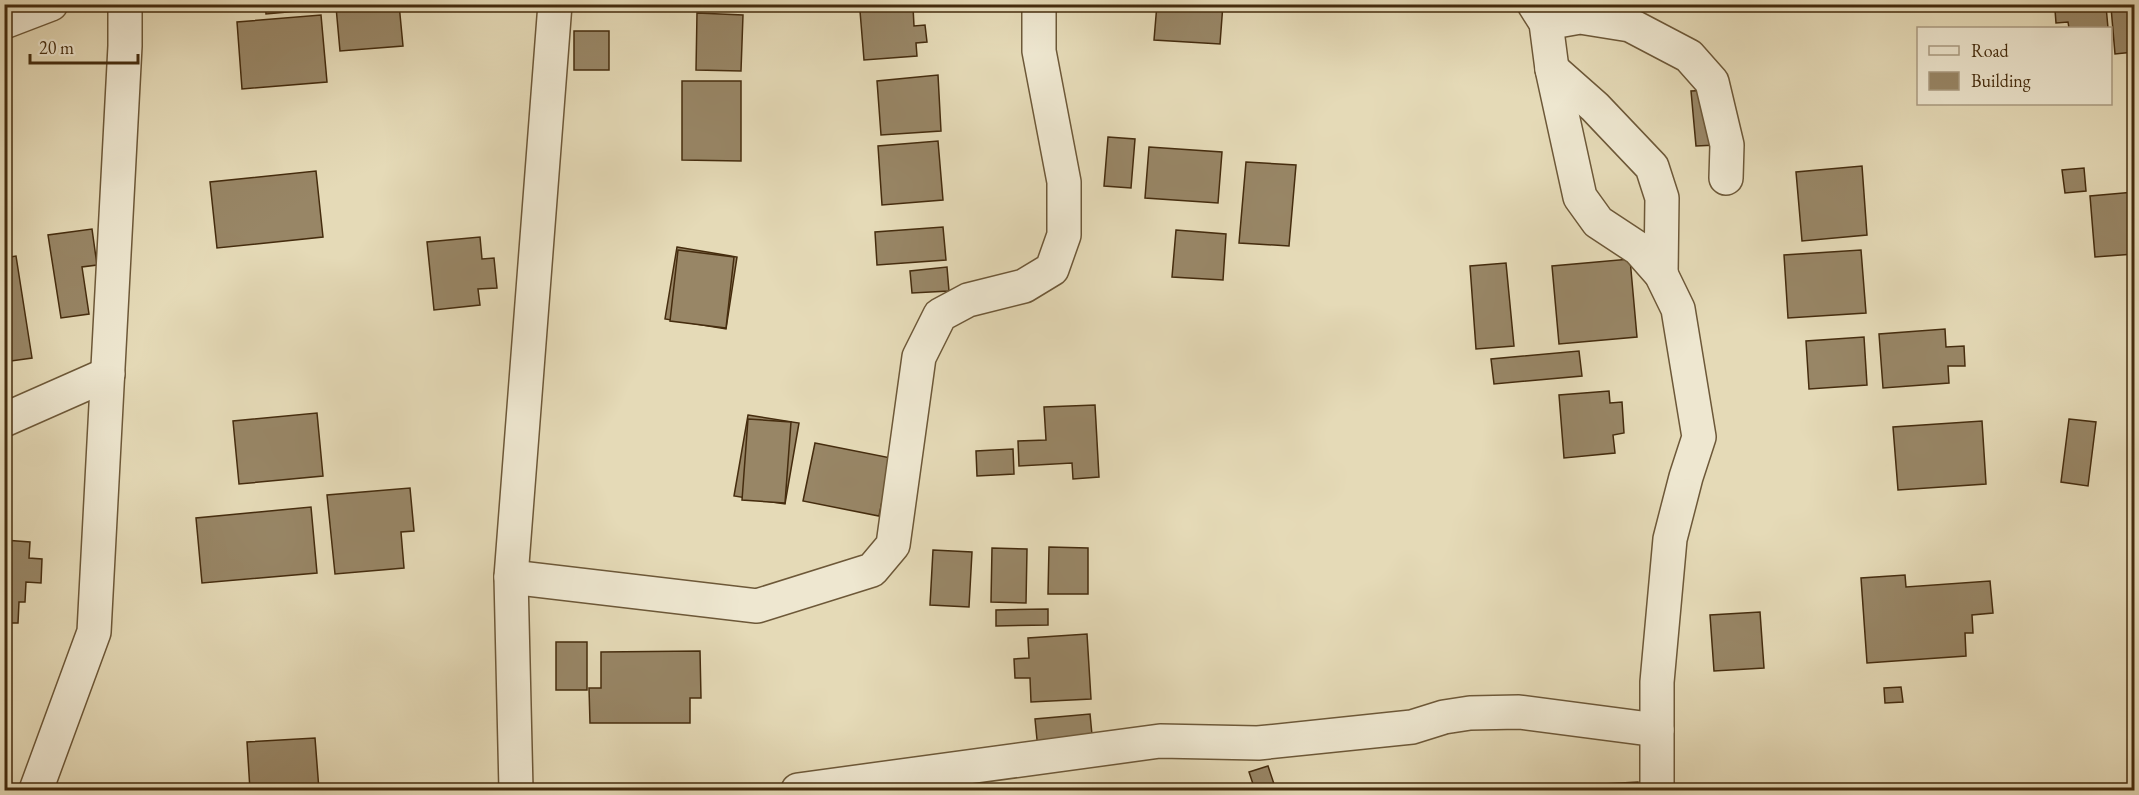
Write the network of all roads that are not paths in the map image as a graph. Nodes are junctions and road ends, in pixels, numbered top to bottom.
1 (51, 4) edge
2 (125, 4) edge
3 (555, 4) edge
4 (1039, 4) edge
5 (1540, 14) edge
6 (4, 22) edge
7 (1552, 69) junction
8 (1726, 178) dead end
9 (1661, 274) junction
10 (108, 374) junction
11 (4, 420) edge
12 (511, 577) junction
13 (1657, 730) junction
14 (36, 790) edge
15 (516, 790) edge
16 (798, 790) edge
17 (1657, 790) edge

1 - 6 street
2 - 10 street
3 - 12 street
4 - 12 street
5 - 7 street
5 - 8 street
7 - 9 street
7 - 9 street
9 - 13 street
10 - 11 street
10 - 14 street
12 - 15 street
13 - 16 street
13 - 17 street

